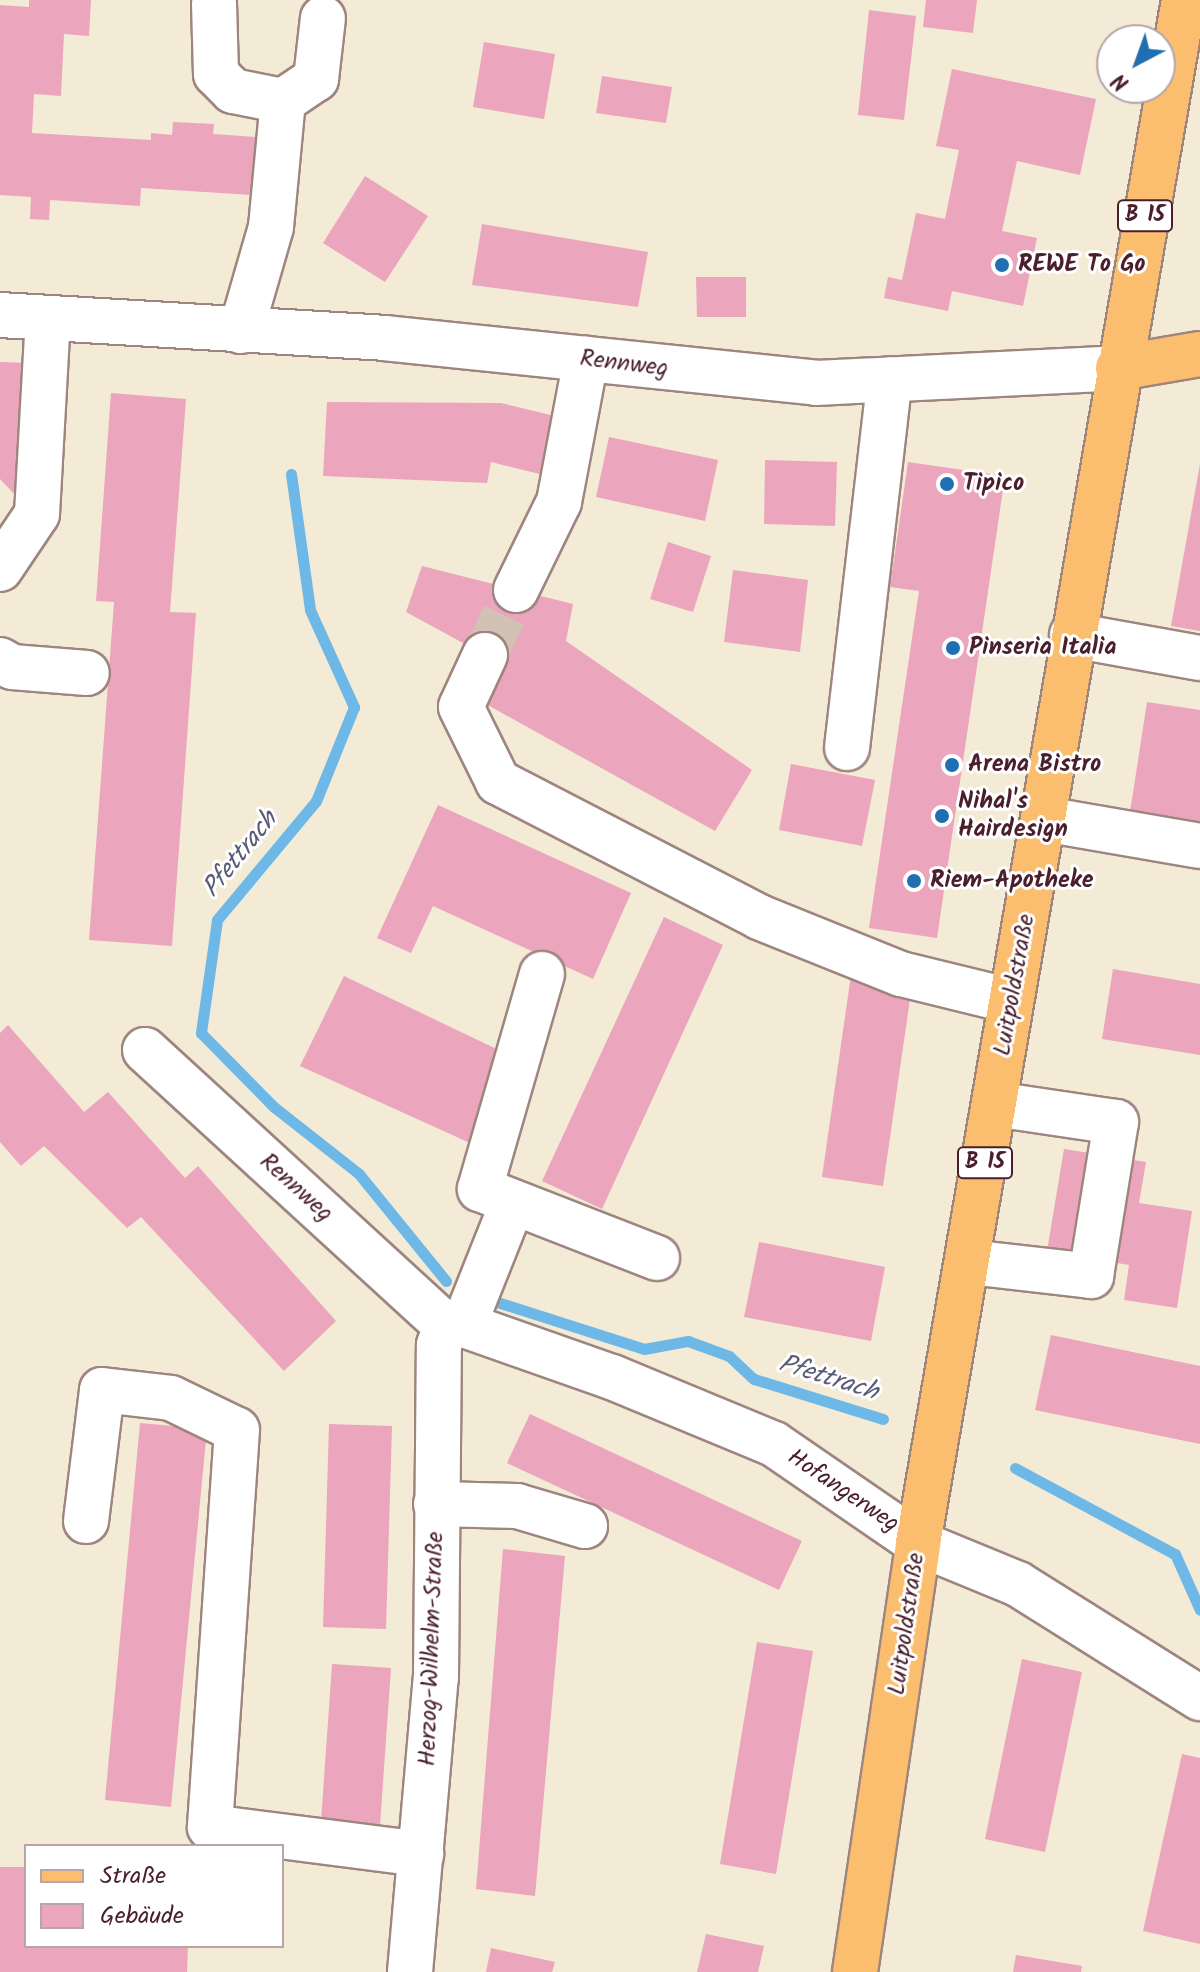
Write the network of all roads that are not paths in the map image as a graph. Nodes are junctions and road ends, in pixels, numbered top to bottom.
1 (1184, 0) edge
2 (214, 3) dead end
3 (323, 18) dead end
4 (283, 101) junction
5 (0, 315) edge
6 (48, 319) junction
7 (241, 331) junction
8 (1200, 354) edge
9 (586, 359) junction
10 (1118, 368) junction
11 (890, 379) junction
12 (0, 569) edge
13 (516, 590) tunnel mouth
14 (1072, 635) junction
15 (485, 655) tunnel mouth
16 (1200, 658) edge
17 (0, 660) edge
18 (87, 673) dead end
19 (847, 748) dead end
20 (1044, 819) junction
21 (1200, 846) edge
22 (542, 974) dead end
23 (1011, 1001) junction
24 (145, 1050) dead end
25 (994, 1104) junction
26 (513, 1202) junction
27 (657, 1258) dead end
28 (969, 1262) junction
29 (455, 1326) junction
30 (436, 1504) junction
31 (86, 1521) dead end
32 (585, 1526) dead end
33 (918, 1543) junction
34 (1200, 1698) edge
35 (421, 1854) junction
36 (410, 1972) edge
37 (855, 1972) edge

1 - 10 main road, Luitpoldstraße / B 15
2 - 4 street
3 - 4 street
4 - 7 street
5 - 6 street, Rennweg
6 - 7 street, Rennweg
6 - 12 street
7 - 9 street, Rennweg
8 - 10 main road, Rennweg
9 - 11 street, Rennweg
9 - 13 street
10 - 11 street, Rennweg
10 - 14 main road, Luitpoldstraße / B 15
11 - 19 street
14 - 16 street
14 - 20 main road, Luitpoldstraße / B 15
15 - 23 street
17 - 18 street
20 - 21 street
20 - 23 main road, Luitpoldstraße / B 15
22 - 26 street
23 - 25 main road, Luitpoldstraße / B 15
24 - 29 street, Rennweg
25 - 28 main road, Luitpoldstraße / B 15
25 - 28 street
26 - 27 street
26 - 29 street
28 - 33 main road, Luitpoldstraße / B 15
29 - 30 street, Herzog-Wilhelm-Straße
29 - 33 street, Hofangerweg
30 - 32 street
30 - 35 street, Herzog-Wilhelm-Straße
31 - 35 street
33 - 34 street, Hofangerweg
33 - 37 main road, Luitpoldstraße / B 15
35 - 36 street, Herzog-Wilhelm-Straße

